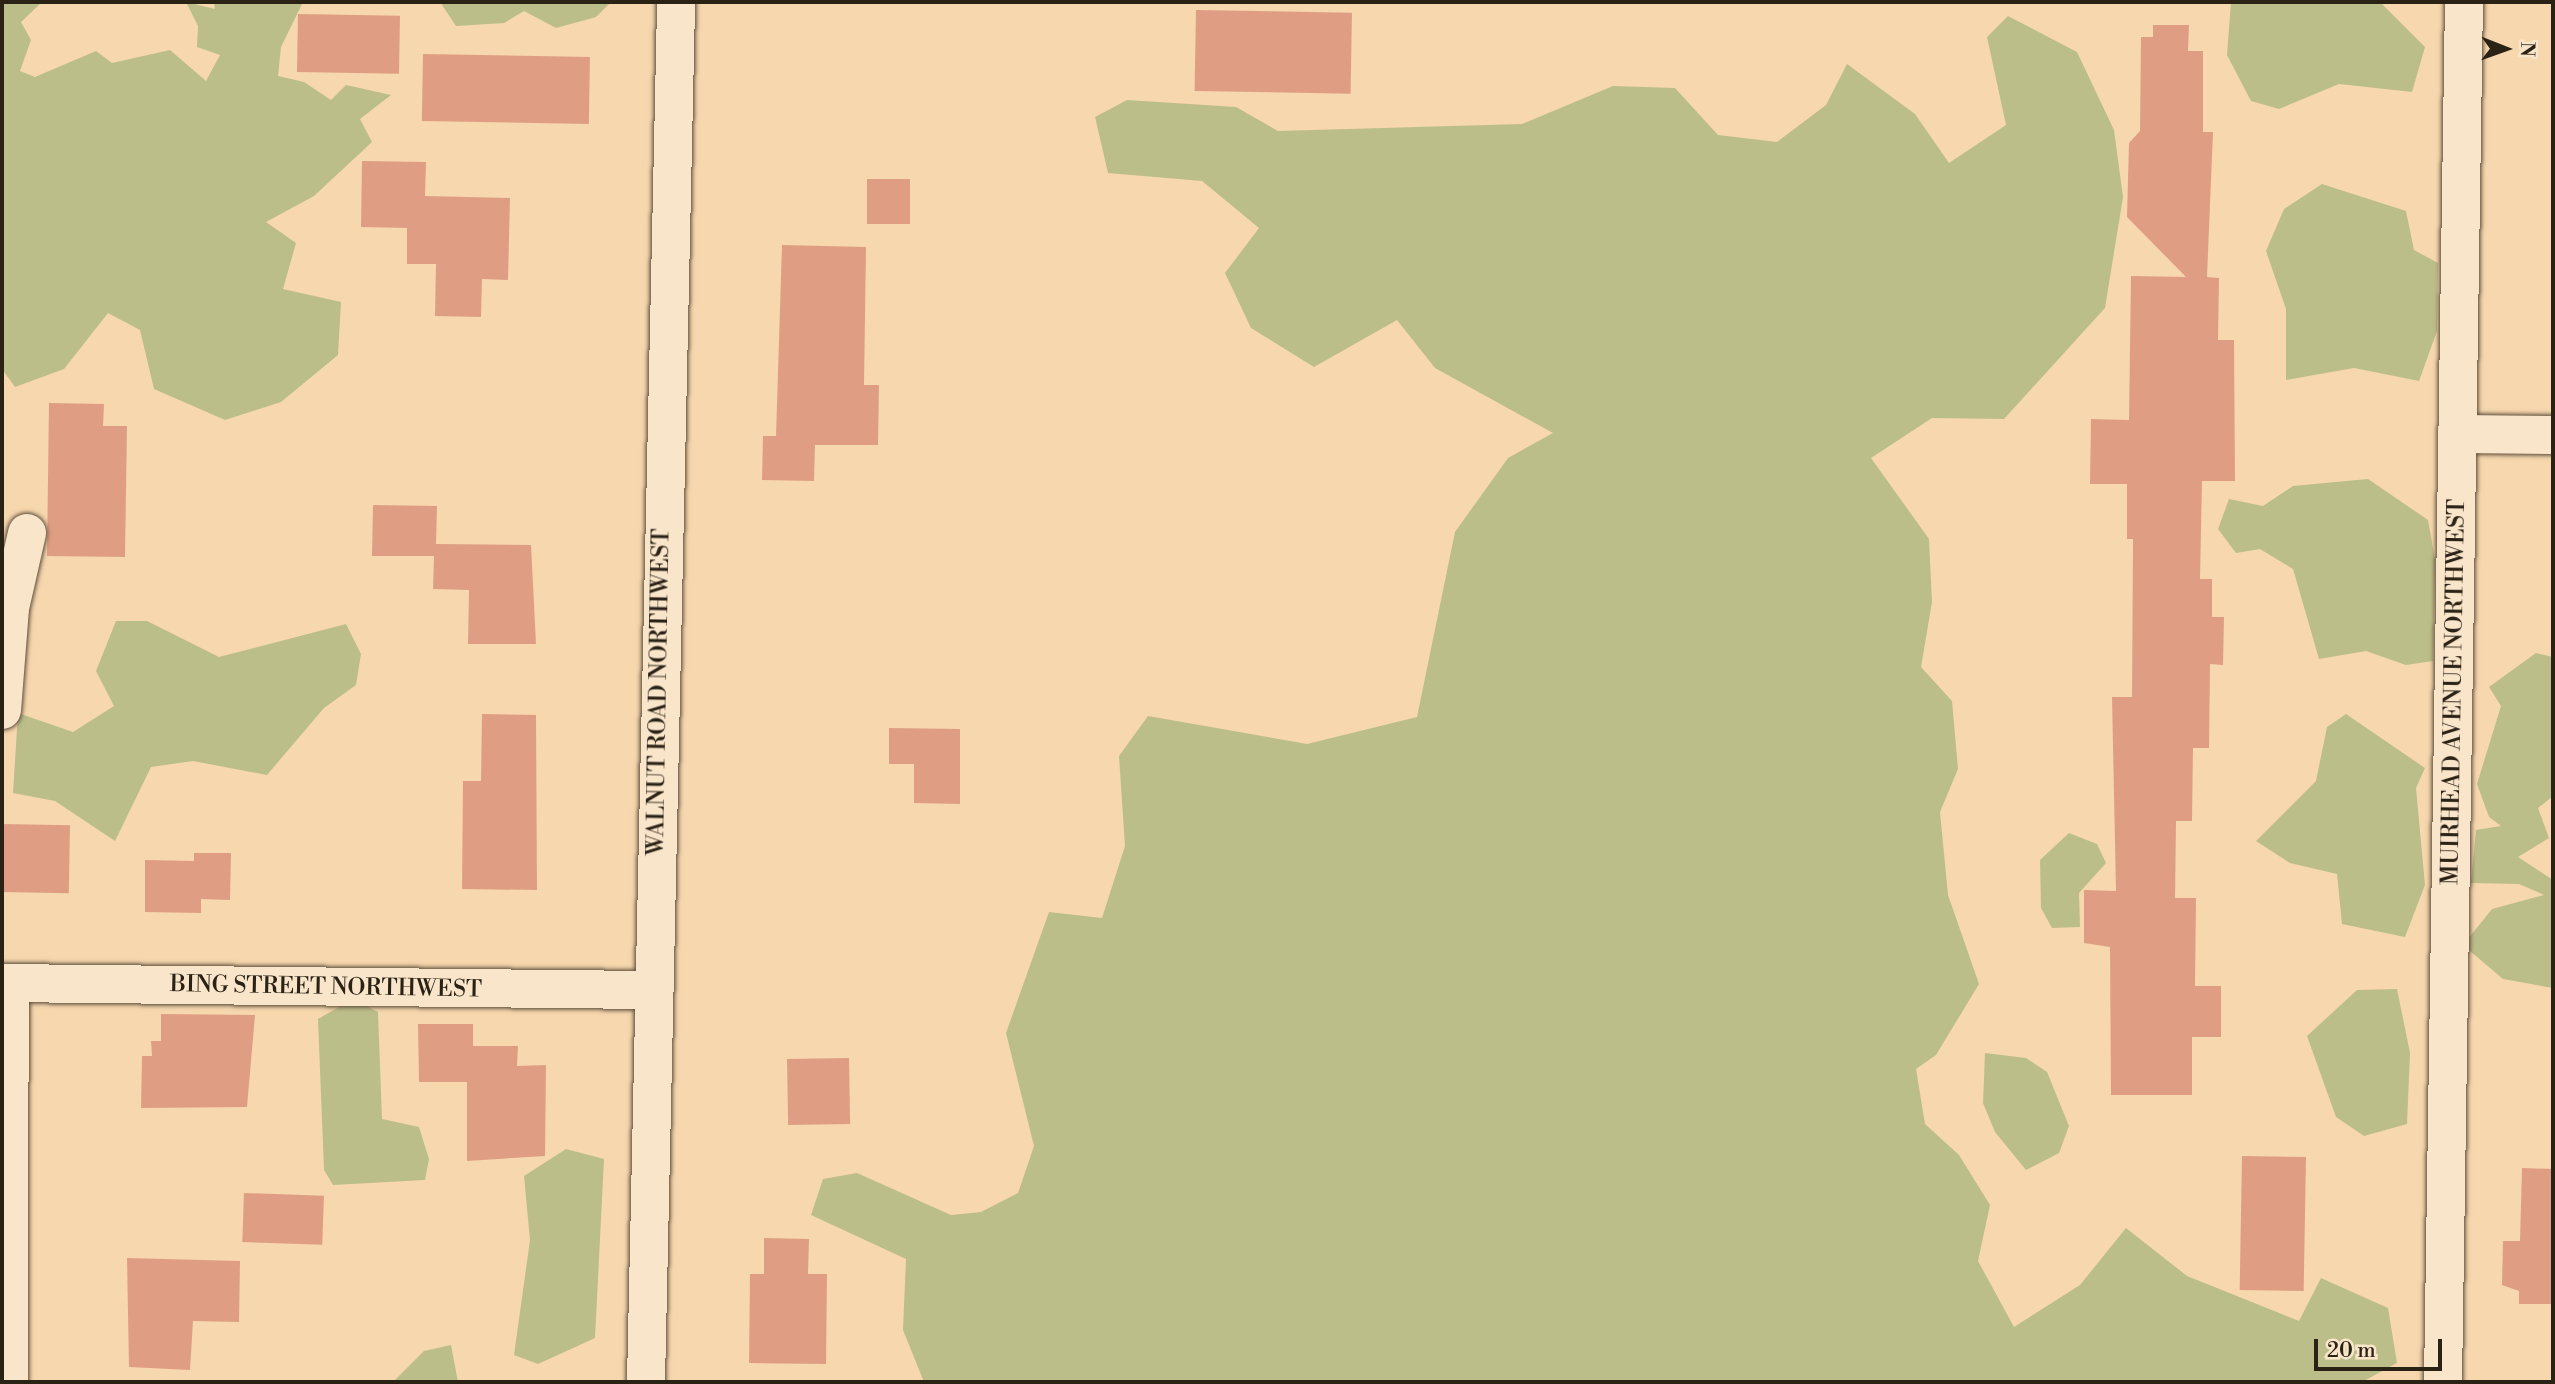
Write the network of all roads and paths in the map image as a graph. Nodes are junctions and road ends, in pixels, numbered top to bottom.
1 (676, 2) edge
2 (2464, 2) edge
3 (2458, 434) junction
4 (2553, 435) edge
5 (27, 533) dead end
6 (2, 710) edge
7 (6, 984) edge
8 (651, 990) junction
9 (9, 1382) edge
10 (646, 1382) edge
11 (2443, 1382) edge

1 - 8 street, WALNUT ROAD NORTHWEST
2 - 3 street, MUIRHEAD AVENUE NORTHWEST
3 - 4 street
3 - 11 street, MUIRHEAD AVENUE NORTHWEST
5 - 6 street
7 - 8 street, BING STREET NORTHWEST
7 - 9 street
8 - 10 street, WALNUT ROAD NORTHWEST

